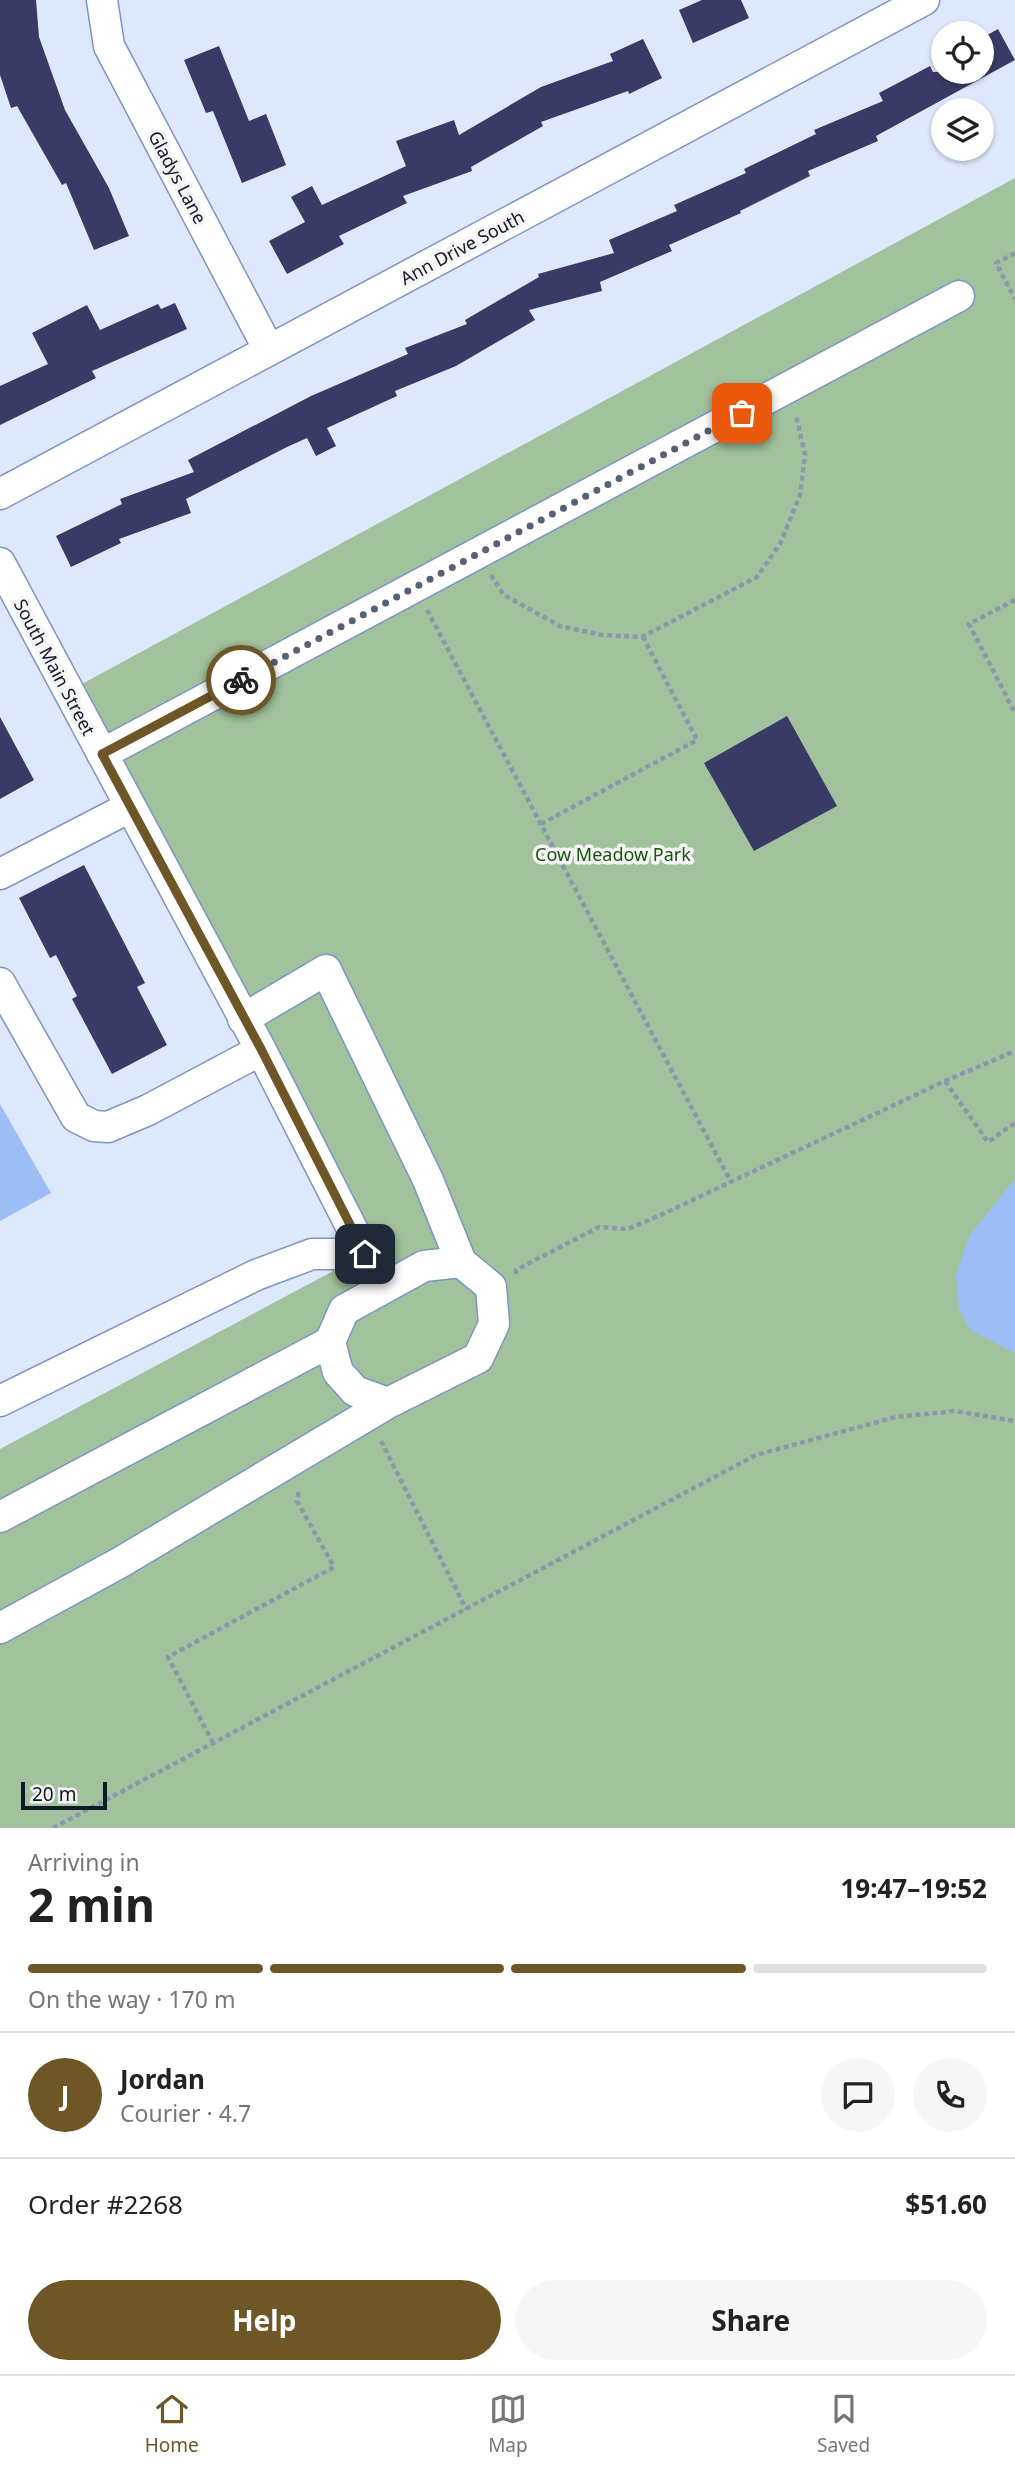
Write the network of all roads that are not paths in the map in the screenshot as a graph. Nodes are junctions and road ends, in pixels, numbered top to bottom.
1 (102, 0) edge
2 (924, 0) edge
3 (959, 296) dead end
4 (269, 350) junction
5 (0, 494) edge
6 (0, 563) edge
7 (102, 754) junction
8 (130, 807) junction
9 (0, 874) edge
10 (0, 983) edge
11 (243, 1019) junction
12 (261, 1049) junction
13 (461, 1262) junction
14 (330, 1342) junction
15 (0, 1401) edge
16 (388, 1404) junction
17 (0, 1517) edge
18 (0, 1628) edge

1 - 4 street, Gladys Lane
2 - 4 street, Ann Drive South
3 - 7 street
4 - 5 street, Ann Drive South
6 - 7 street, South Main Street
7 - 8 street, South Main Street
8 - 9 street
8 - 11 street, South Main Street
10 - 12 street
11 - 12 street, South Main Street
11 - 13 street
12 - 15 street, South Main Street
13 - 14 street
13 - 16 street
14 - 16 street
14 - 17 street
16 - 18 street

